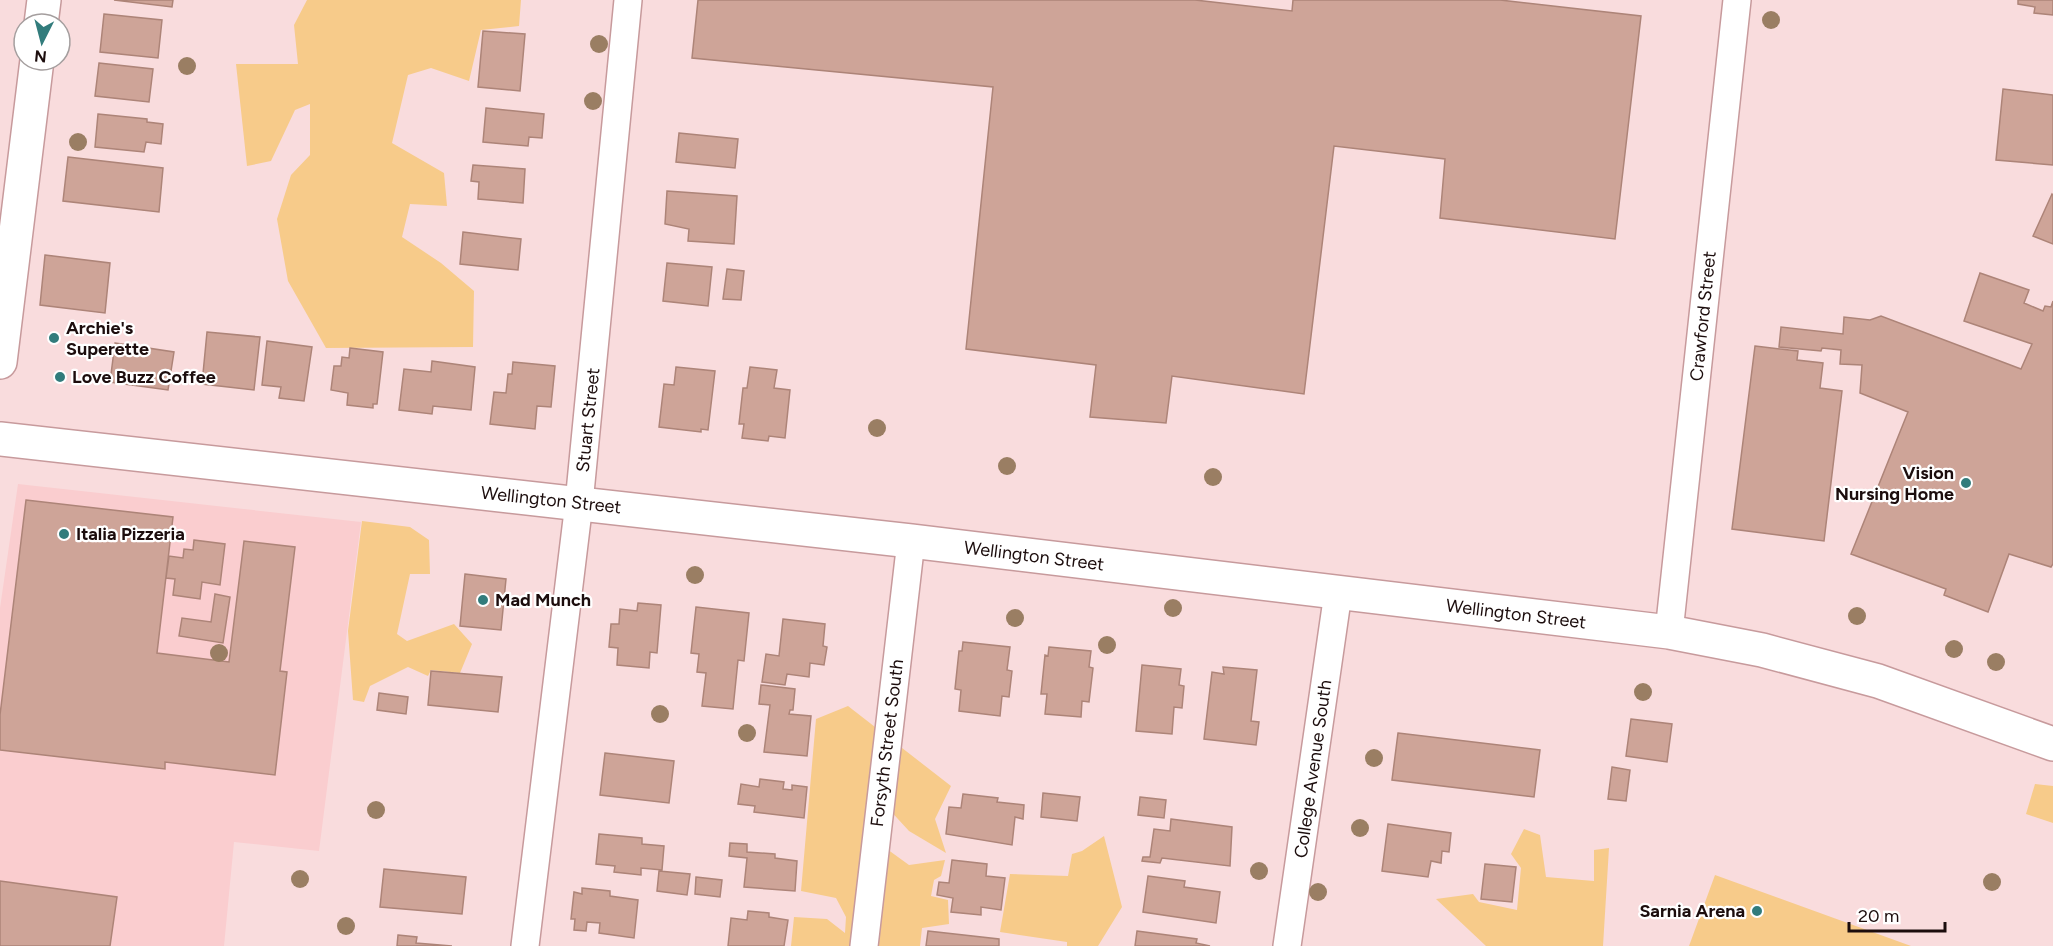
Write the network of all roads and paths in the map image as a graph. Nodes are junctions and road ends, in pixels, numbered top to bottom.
1 (628, 0) edge
2 (1737, 0) edge
3 (36, 72) edge
4 (0, 362) edge
5 (0, 439) edge
6 (579, 503) junction
7 (911, 541) junction
8 (1338, 593) junction
9 (1669, 632) junction
10 (2053, 744) edge
11 (525, 946) edge
12 (864, 946) edge
13 (1287, 946) edge

1 - 6 street, Stuart Street
2 - 9 street, Crawford Street
3 - 4 main road
5 - 6 main road, Wellington Street
6 - 7 main road, Wellington Street
6 - 11 street, Stuart Street
7 - 8 main road, Wellington Street
7 - 12 street, Forsyth Street South
8 - 9 main road, Wellington Street
8 - 13 street, College Avenue South
9 - 10 main road, Wellington Street

